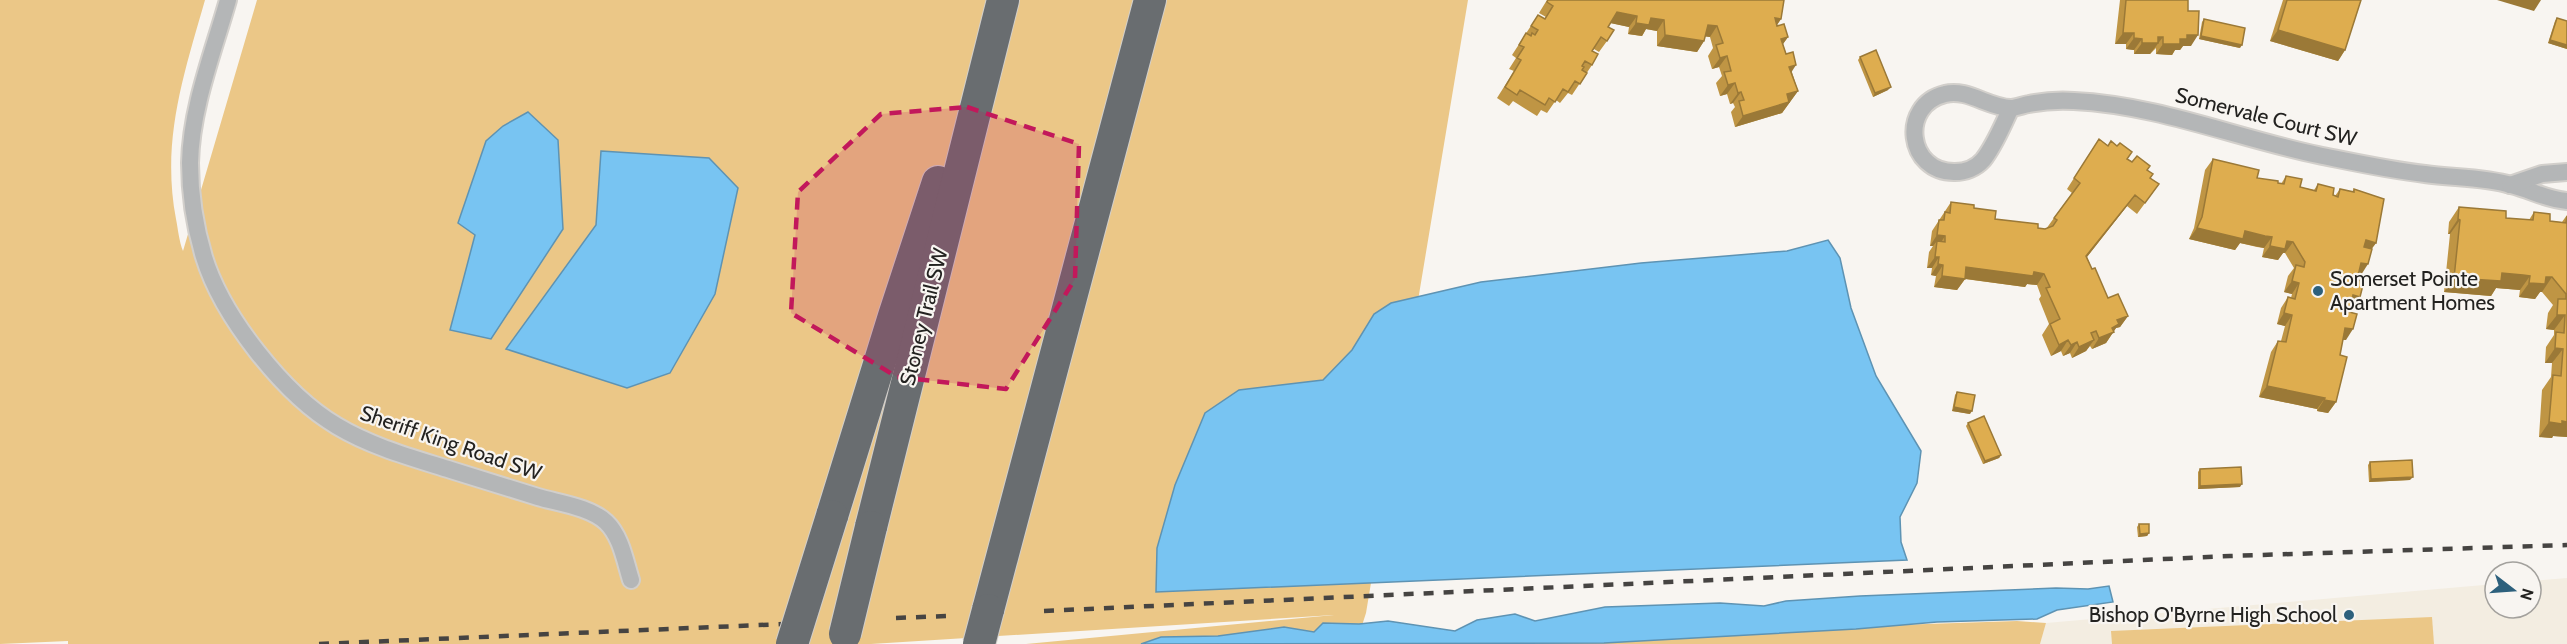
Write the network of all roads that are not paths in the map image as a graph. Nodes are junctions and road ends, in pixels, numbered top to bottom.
1 (228, 0) edge
2 (1002, 0) edge
3 (1150, 0) edge
4 (2011, 108) junction
5 (2567, 172) edge
6 (2510, 184) junction
7 (2567, 201) edge
8 (631, 580) dead end
9 (844, 639) edge
10 (792, 644) edge
11 (979, 644) edge

1 - 8 street, Sheriff King Road SW
2 - 9 highway, Stoney Trail SW, bridge
2 - 10 highway, bridge
3 - 11 highway, bridge
4 - 4 street, Somervale Court SW
4 - 6 street, Somervale Court SW
5 - 6 street, Somervale Court SW
6 - 7 street, Somervale Court SW

